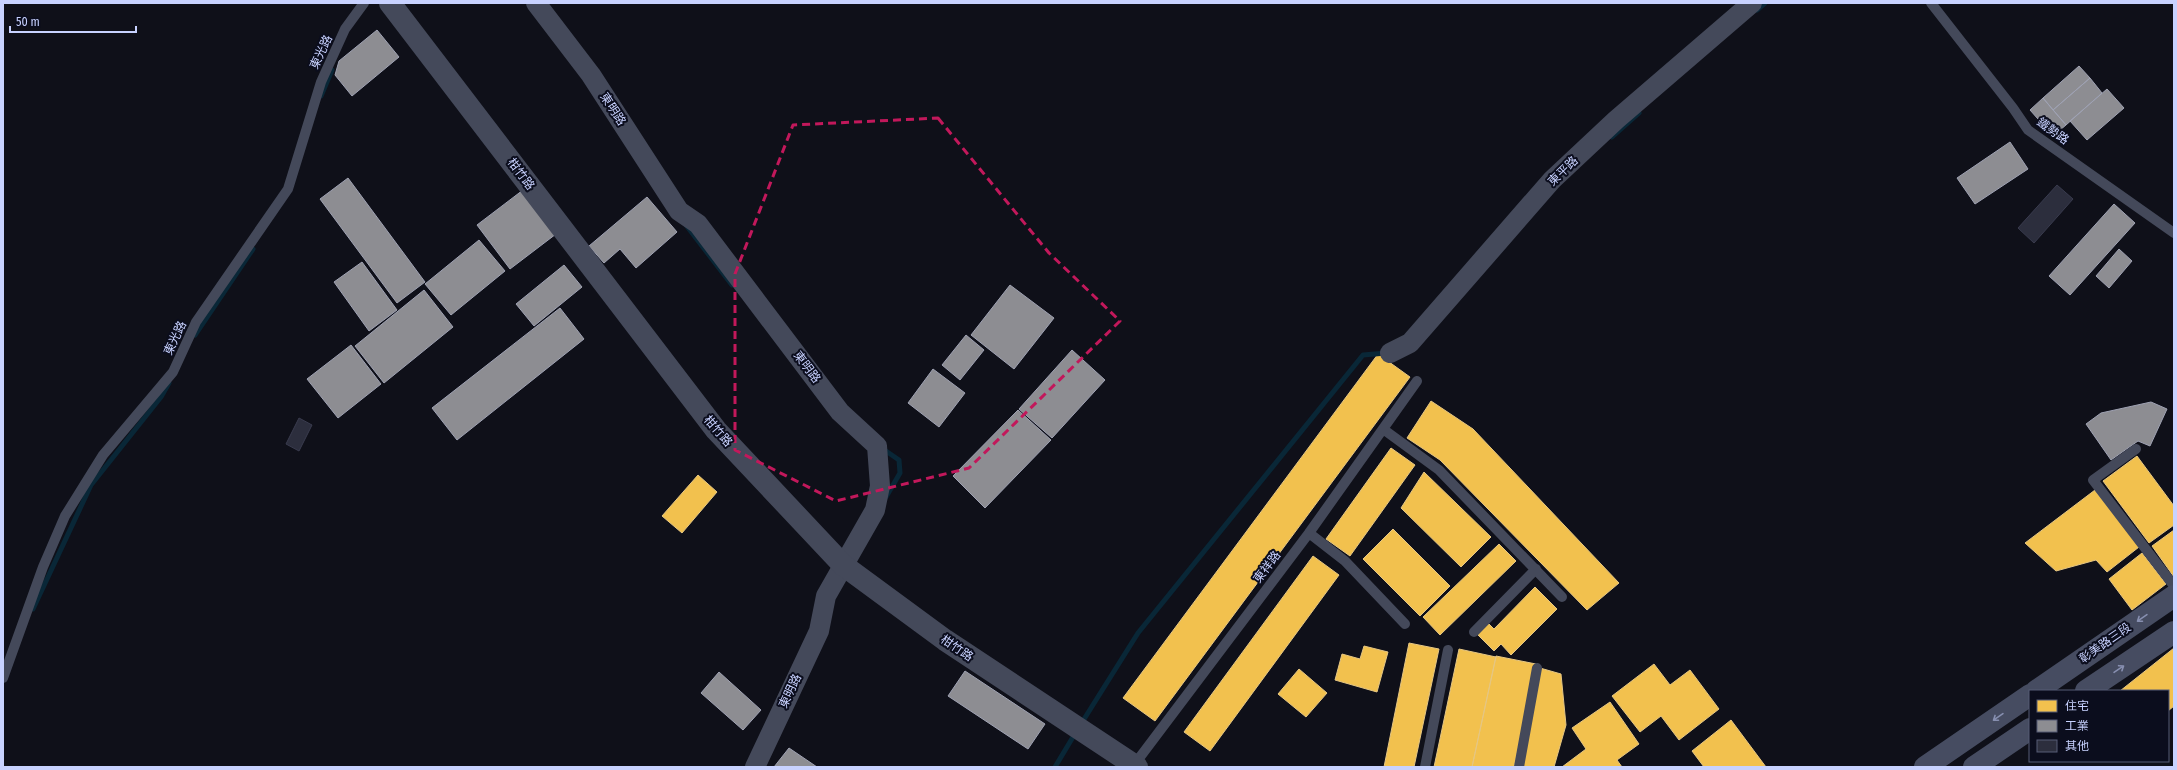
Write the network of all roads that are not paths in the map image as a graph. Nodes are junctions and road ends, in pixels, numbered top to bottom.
1 (364, 3) edge
2 (390, 3) edge
3 (536, 3) edge
4 (1752, 3) edge
5 (1931, 3) edge
6 (2174, 233) edge
7 (1390, 353) dead end
8 (1417, 381) dead end
9 (1383, 429) junction
10 (2136, 449) dead end
11 (1309, 533) junction
12 (843, 565) junction
13 (1536, 569) junction
14 (2174, 586) edge
15 (2174, 596) edge
16 (1562, 597) dead end
17 (1405, 624) dead end
18 (1474, 632) dead end
19 (2174, 632) edge
20 (1448, 650) dead end
21 (1537, 668) dead end
22 (3, 678) edge
23 (2037, 690) edge
24 (2087, 690) edge
25 (2029, 696) edge
26 (2029, 730) edge
27 (1135, 766) edge
28 (755, 767) edge
29 (1425, 767) edge
30 (1519, 767) edge
31 (1925, 767) edge
32 (1974, 767) edge

1 - 22 lane, 東光路
2 - 12 street, 柑竹路
3 - 12 street, 東明路
4 - 7 street, 東平路
5 - 6 lane, 鐵勢路
8 - 9 lane, 東祥路
9 - 11 lane, 東祥路
9 - 13 lane
10 - 14 lane
11 - 17 lane
11 - 27 lane, 東祥路
12 - 27 street, 柑竹路
12 - 28 street, 東明路
13 - 16 lane
13 - 18 lane
15 -> 23 main road, 彰美路三段
24 -> 19 main road
20 - 29 lane
21 - 30 lane
25 -> 31 main road
26 - 32 main road

